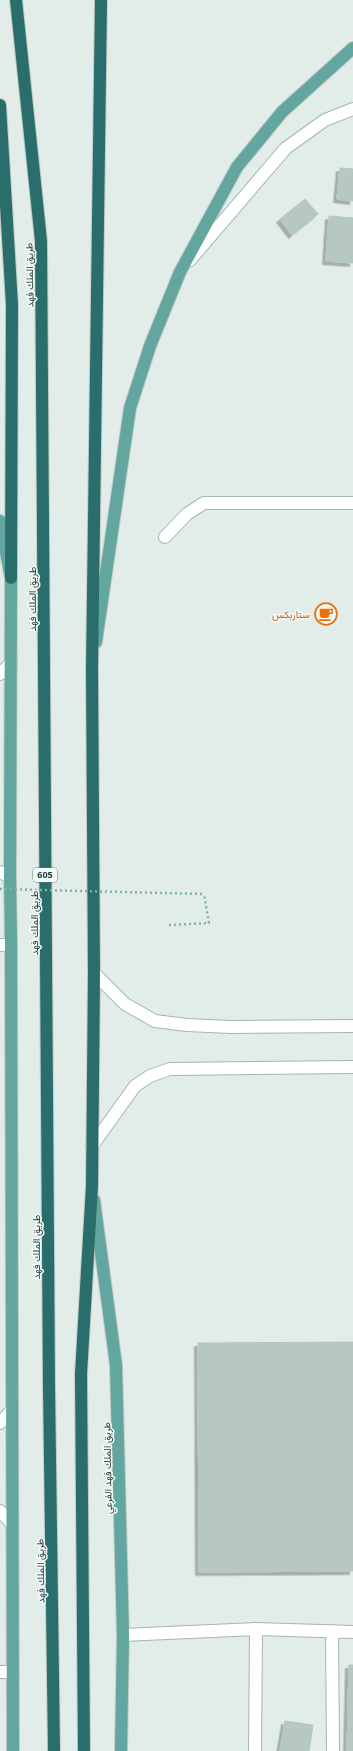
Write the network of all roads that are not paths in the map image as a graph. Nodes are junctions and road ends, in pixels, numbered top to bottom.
1 (16, 0) edge
2 (101, 0) edge
3 (353, 48) edge
4 (0, 106) edge
5 (353, 108) edge
6 (180, 272) junction
7 (353, 503) edge
8 (0, 521) edge
9 (165, 537) dead end
10 (11, 578) junction
11 (11, 663) junction
12 (92, 669) junction
13 (0, 674) edge
14 (5, 874) edge
15 (6, 945) edge
16 (94, 973) junction
17 (353, 1026) edge
18 (353, 1068) edge
19 (92, 1146) junction
20 (92, 1186) junction
21 (12, 1410) junction
22 (0, 1423) edge
23 (0, 1511) edge
24 (12, 1524) junction
25 (256, 1628) junction
26 (332, 1631) junction
27 (353, 1632) edge
28 (123, 1635) junction
29 (0, 1672) edge
30 (13, 1672) junction
31 (13, 1751) edge
32 (54, 1751) edge
33 (84, 1751) edge
34 (121, 1751) edge
35 (255, 1751) edge
36 (333, 1751) edge

1 - 32 highway, طريق الملك فهد / 605
2 - 12 highway
3 - 6 main road
4 - 10 highway
5 - 6 street
6 - 12 main road
7 - 9 street
8 - 10 main road
10 - 11 main road
11 - 13 street
11 - 14 main road
12 - 16 highway
14 - 15 main road
15 - 21 main road
16 - 17 street
16 - 19 highway
18 - 19 street
19 - 20 highway
20 - 28 main road, طريق الملك فهد الفرعي
20 - 33 highway
21 - 22 street
21 - 24 main road
23 - 24 street
24 - 30 main road
25 - 26 street
25 - 28 street
25 - 35 street
26 - 27 street
26 - 36 street
28 - 34 main road, طريق الملك فهد الفرعي
29 - 30 street
30 - 31 main road

